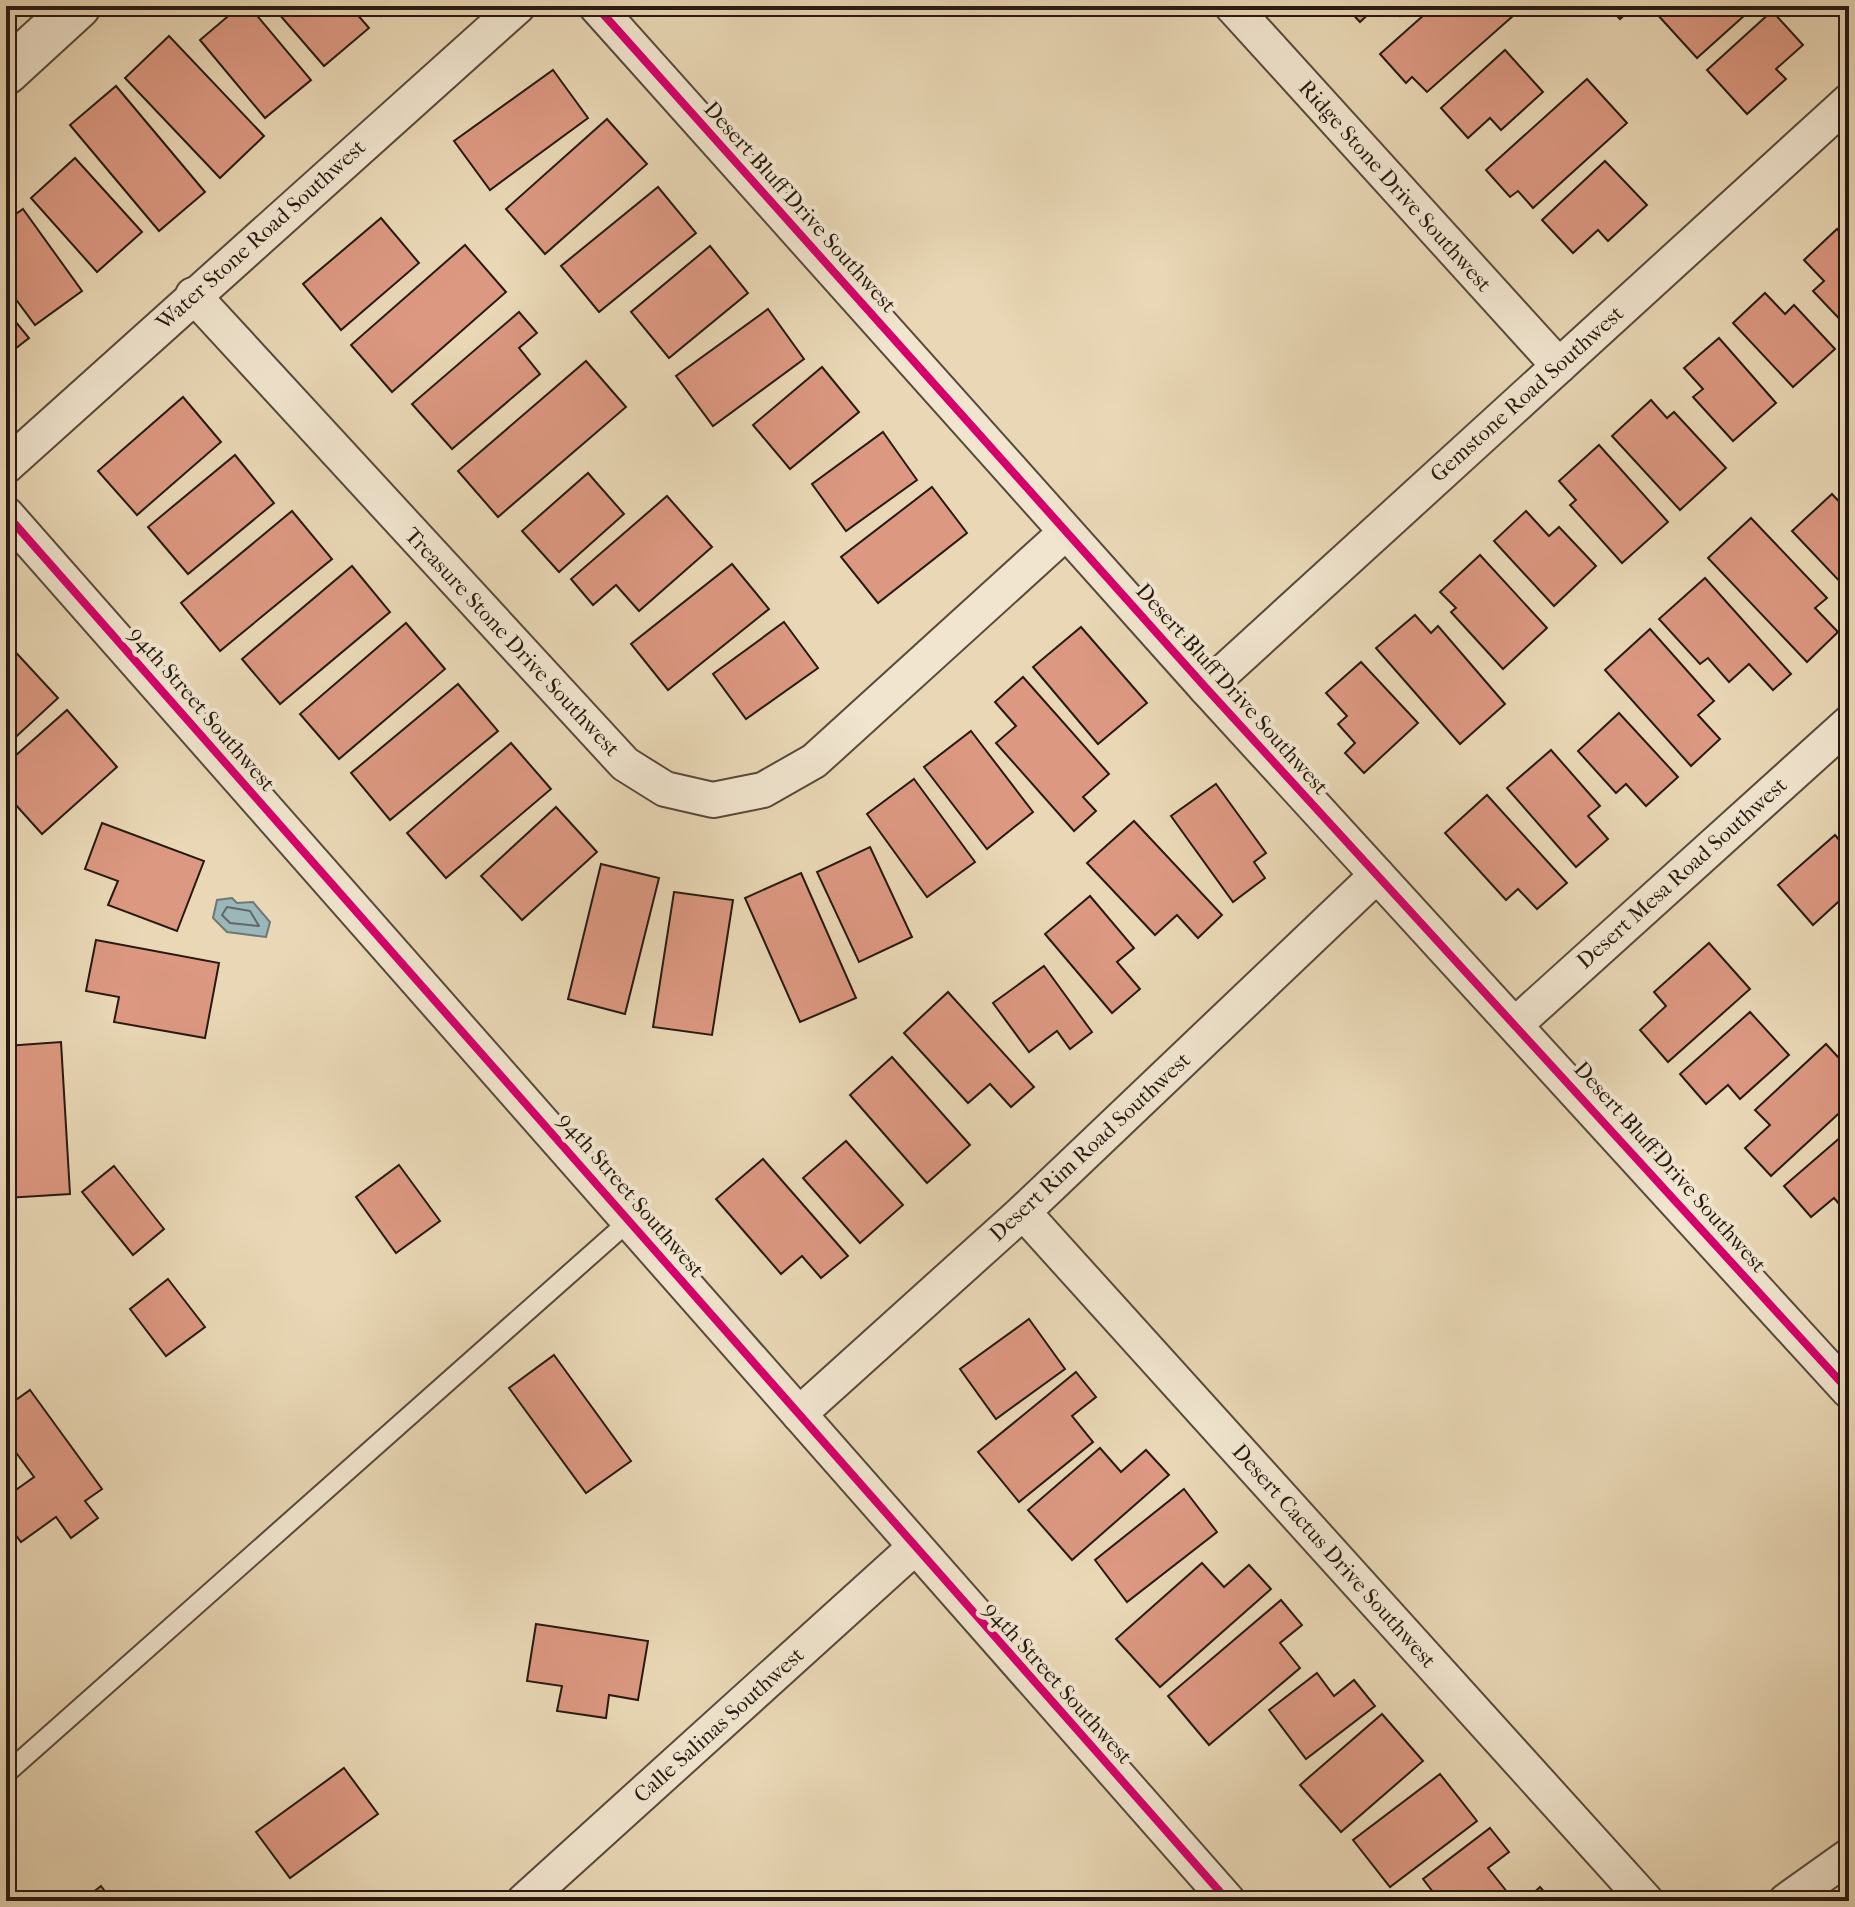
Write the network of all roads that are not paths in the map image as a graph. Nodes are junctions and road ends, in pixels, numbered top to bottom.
1 (78, 6) edge
2 (518, 6) edge
3 (596, 6) edge
4 (1232, 6) edge
5 (6, 72) edge
6 (1849, 101) edge
7 (193, 295) junction
8 (1559, 366) junction
9 (6, 466) edge
10 (6, 514) edge
11 (1065, 533) junction
12 (1206, 688) junction
13 (1849, 723) edge
14 (1377, 875) junction
15 (1516, 1024) junction
16 (1023, 1212) junction
17 (629, 1221) junction
18 (1849, 1391) edge
19 (799, 1414) junction
20 (914, 1548) junction
21 (9, 1771) dead end
22 (1849, 1856) edge
23 (524, 1901) edge
24 (1228, 1901) edge
25 (1646, 1901) edge
26 (1786, 1901) edge

1 - 5 street
2 - 7 street, Water Stone Road Southwest
3 - 11 street, Desert Bluff Drive Southwest
4 - 8 street, Ridge Stone Drive Southwest
6 - 8 street, Gemstone Road Southwest
7 - 9 street, Water Stone Road Southwest
7 - 11 street, Treasure Stone Drive Southwest
8 - 12 street, Gemstone Road Southwest
10 - 17 street, 94th Street Southwest
11 - 12 street, Desert Bluff Drive Southwest
12 - 14 street, Desert Bluff Drive Southwest
13 - 15 street, Desert Mesa Road Southwest
14 - 15 street, Desert Bluff Drive Southwest
14 - 16 street, Desert Rim Road Southwest
15 - 18 street, Desert Bluff Drive Southwest
16 - 19 street, Desert Rim Road Southwest
16 - 25 street, Desert Cactus Drive Southwest
17 - 19 street, 94th Street Southwest
17 - 21 lane
19 - 20 street, 94th Street Southwest
20 - 23 street, Calle Salinas Southwest
20 - 24 street, 94th Street Southwest
22 - 26 street

